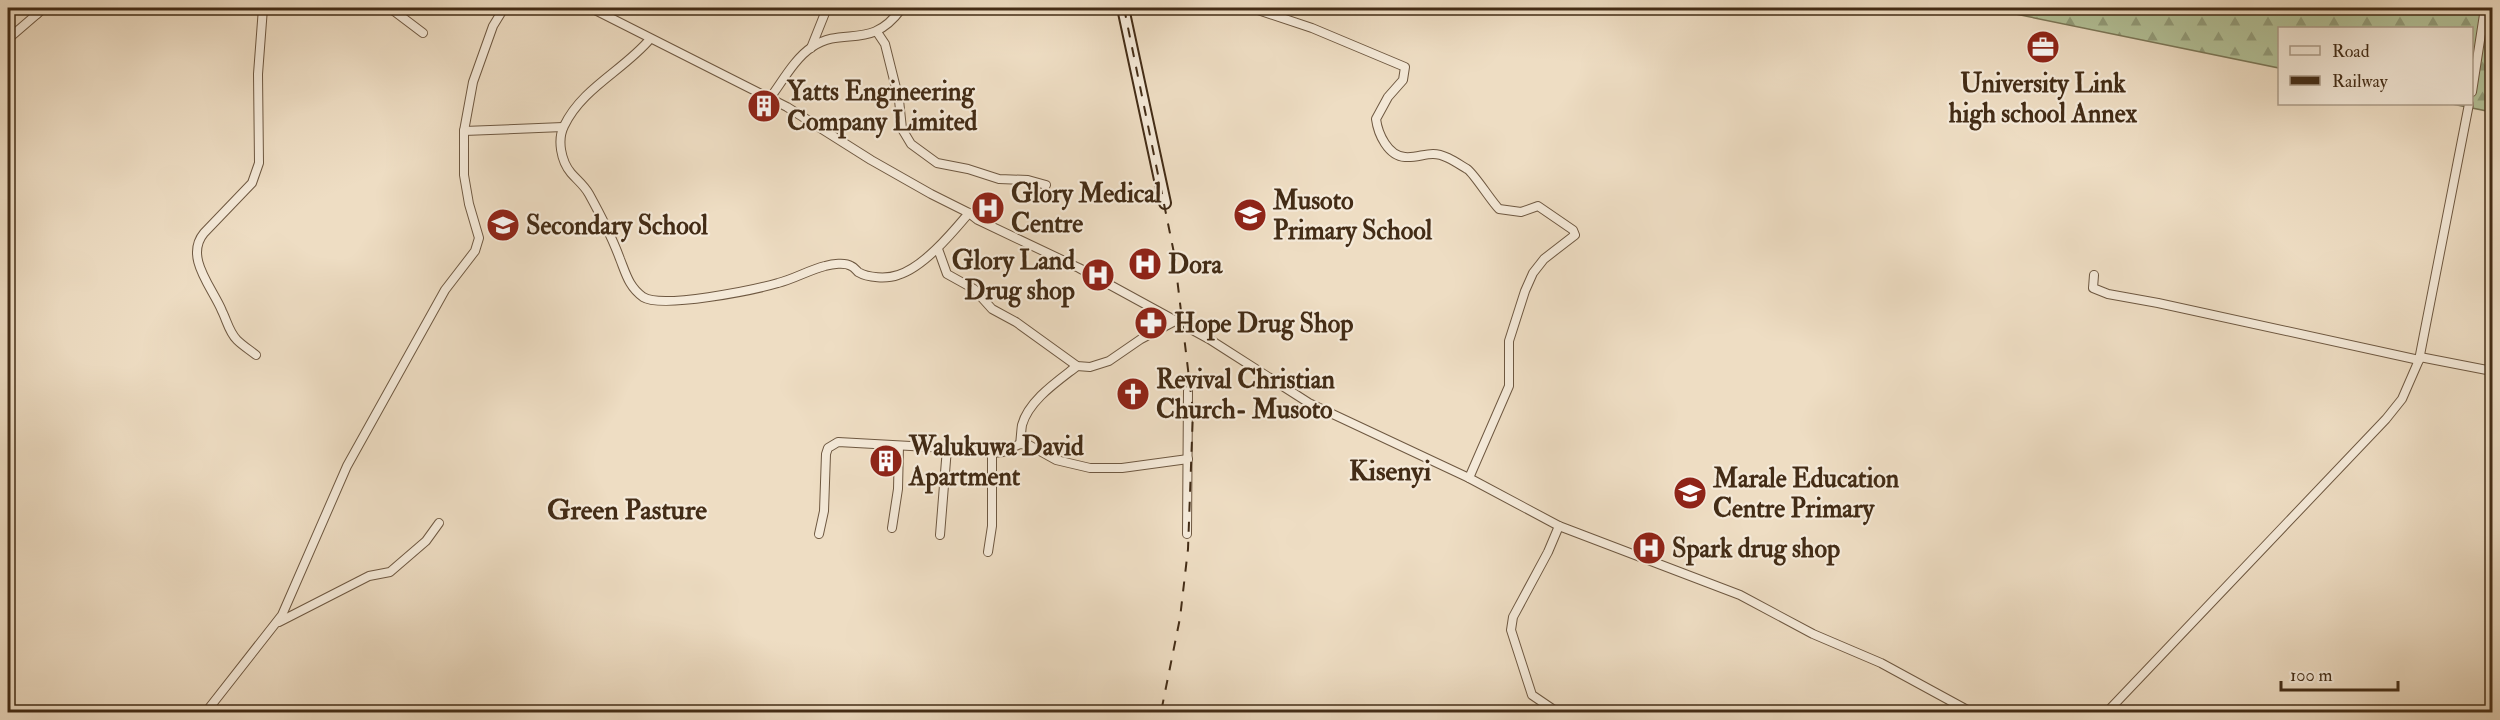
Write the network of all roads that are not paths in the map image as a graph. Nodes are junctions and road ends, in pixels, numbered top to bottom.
1 (29, 8) edge
2 (44, 8) edge
3 (263, 8) edge
4 (390, 8) edge
5 (504, 8) edge
6 (591, 8) edge
7 (827, 8) edge
8 (902, 8) edge
9 (1123, 8) edge
10 (1252, 8) edge
11 (2485, 8) edge
12 (37, 14) junction
13 (878, 32) junction
14 (423, 33) dead end
15 (8, 39) edge
16 (650, 39) junction
17 (811, 48) junction
18 (2473, 86) edge
19 (770, 98) junction
20 (2469, 105) edge
21 (563, 127) junction
22 (464, 131) junction
23 (1046, 185) dead end
24 (1165, 203) dead end
25 (969, 213) junction
26 (938, 249) junction
27 (2094, 275) dead end
28 (1175, 321) junction
29 (256, 355) dead end
30 (2419, 358) junction
31 (1077, 366) junction
32 (2493, 371) edge
33 (1188, 391) dead end
34 (1020, 444) junction
35 (899, 446) junction
36 (947, 448) junction
37 (992, 453) junction
38 (1188, 459) junction
39 (1469, 478) junction
40 (439, 523) dead end
41 (1559, 526) junction
42 (892, 528) dead end
43 (819, 534) dead end
44 (1187, 534) dead end
45 (940, 535) dead end
46 (988, 552) dead end
47 (275, 624) junction
48 (206, 712) edge
49 (1557, 712) edge
50 (1971, 712) edge
51 (2107, 712) edge

1 - 12 street
2 - 12 street
3 - 29 street
4 - 14 street
5 - 22 street
6 - 16 street
7 - 17 street
8 - 13 street
9 - 24 main road
10 - 39 street
11 - 18 street
12 - 15 street
13 - 17 street
13 - 23 street
16 - 19 street
16 - 21 street
17 - 19 street
19 - 25 street
20 - 30 street
21 - 22 street
21 - 26 street
22 - 47 street
25 - 26 street
25 - 28 street
26 - 31 street
27 - 30 street
28 - 31 street
28 - 39 street
30 - 32 street
30 - 51 street
31 - 34 street
33 - 38 street
34 - 37 street
34 - 38 street
35 - 36 street
35 - 42 street
35 - 43 street
36 - 37 street
36 - 45 street
37 - 46 street
38 - 44 street
39 - 41 street
40 - 47 street
41 - 49 street
41 - 50 street
47 - 48 street

